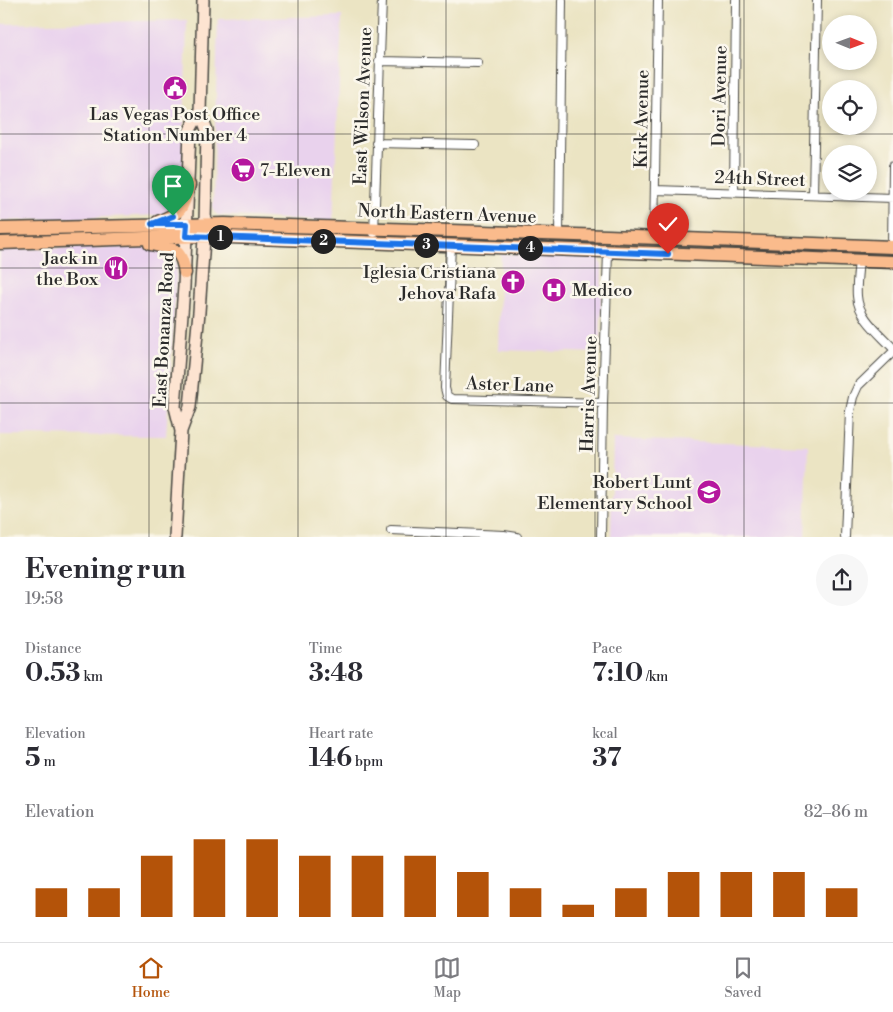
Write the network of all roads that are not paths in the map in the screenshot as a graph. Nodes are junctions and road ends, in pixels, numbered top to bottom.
1 (203, 0) edge
2 (382, 0) edge
3 (562, 0) edge
4 (658, 0) edge
5 (736, 0) edge
6 (817, 0) edge
7 (379, 62) junction
8 (478, 63) dead end
9 (200, 112) junction
10 (376, 143) junction
11 (475, 145) dead end
12 (893, 166) edge
13 (189, 185) junction
14 (656, 190) junction
15 (734, 193) junction
16 (813, 196) junction
17 (893, 198) edge
18 (152, 224) junction
19 (60, 227) junction
20 (0, 229) edge
21 (374, 229) junction
22 (187, 230) junction
23 (204, 230) junction
24 (559, 235) junction
25 (128, 238) junction
26 (654, 238) junction
27 (677, 239) junction
28 (20, 242) junction
29 (0, 243) edge
30 (374, 243) junction
31 (451, 245) junction
32 (494, 247) junction
33 (893, 249) edge
34 (608, 252) junction
35 (859, 260) junction
36 (893, 262) edge
37 (185, 273) junction
38 (893, 348) edge
39 (893, 352) edge
40 (178, 365) junction
41 (603, 403) junction
42 (190, 407) junction
43 (181, 431) junction
44 (390, 530) dead end
45 (175, 537) edge
46 (517, 537) edge
47 (601, 537) edge
48 (845, 537) edge

1 - 9 main road, East Bonanza Road
2 - 7 street, East Wilson Avenue
3 - 24 street
4 - 14 street, Kirk Avenue
5 - 15 street, Dori Avenue
6 - 16 street
7 - 8 street
7 - 10 street, East Wilson Avenue
9 - 13 main road, East Bonanza Road
9 - 23 main road, East Bonanza Road
10 - 11 street
10 - 21 street, East Wilson Avenue
12 - 17 street
13 - 18 main road
13 - 22 main road, East Bonanza Road
14 - 15 street, 24th Street
14 - 26 street, Kirk Avenue
15 - 16 street, 24th Street
16 - 17 street, 24th Street
17 - 33 street
18 - 19 main road, North Eastern Avenue
18 - 22 main road, North Eastern Avenue
19 - 20 main road, North Eastern Avenue
19 - 28 main road
21 - 23 main road, North Eastern Avenue
21 - 24 main road, North Eastern Avenue
21 - 30 street, East Wilson Avenue
22 - 23 main road, North Eastern Avenue
22 - 25 main road, North Eastern Avenue
22 - 37 main road, East Bonanza Road
23 - 30 main road, North Eastern Avenue
23 - 42 main road, East Bonanza Road
24 - 26 main road, North Eastern Avenue
24 - 32 main road
25 - 28 main road, North Eastern Avenue
25 - 37 main road
26 - 27 main road, North Eastern Avenue
27 - 33 main road, North Eastern Avenue
27 - 34 main road
28 - 29 main road, North Eastern Avenue
30 - 31 main road, North Eastern Avenue
31 - 32 main road, North Eastern Avenue
31 - 41 street, Aster Lane
32 - 34 main road, North Eastern Avenue
33 - 35 main road
34 - 35 main road, North Eastern Avenue
34 - 41 street, Harris Avenue
35 - 36 main road, North Eastern Avenue
35 - 38 street
37 - 40 main road, East Bonanza Road
39 - 48 street
40 - 42 main road
40 - 43 main road, East Bonanza Road
41 - 47 street, Harris Avenue
42 - 43 main road, East Bonanza Road
43 - 45 main road, East Bonanza Road
44 - 46 street

